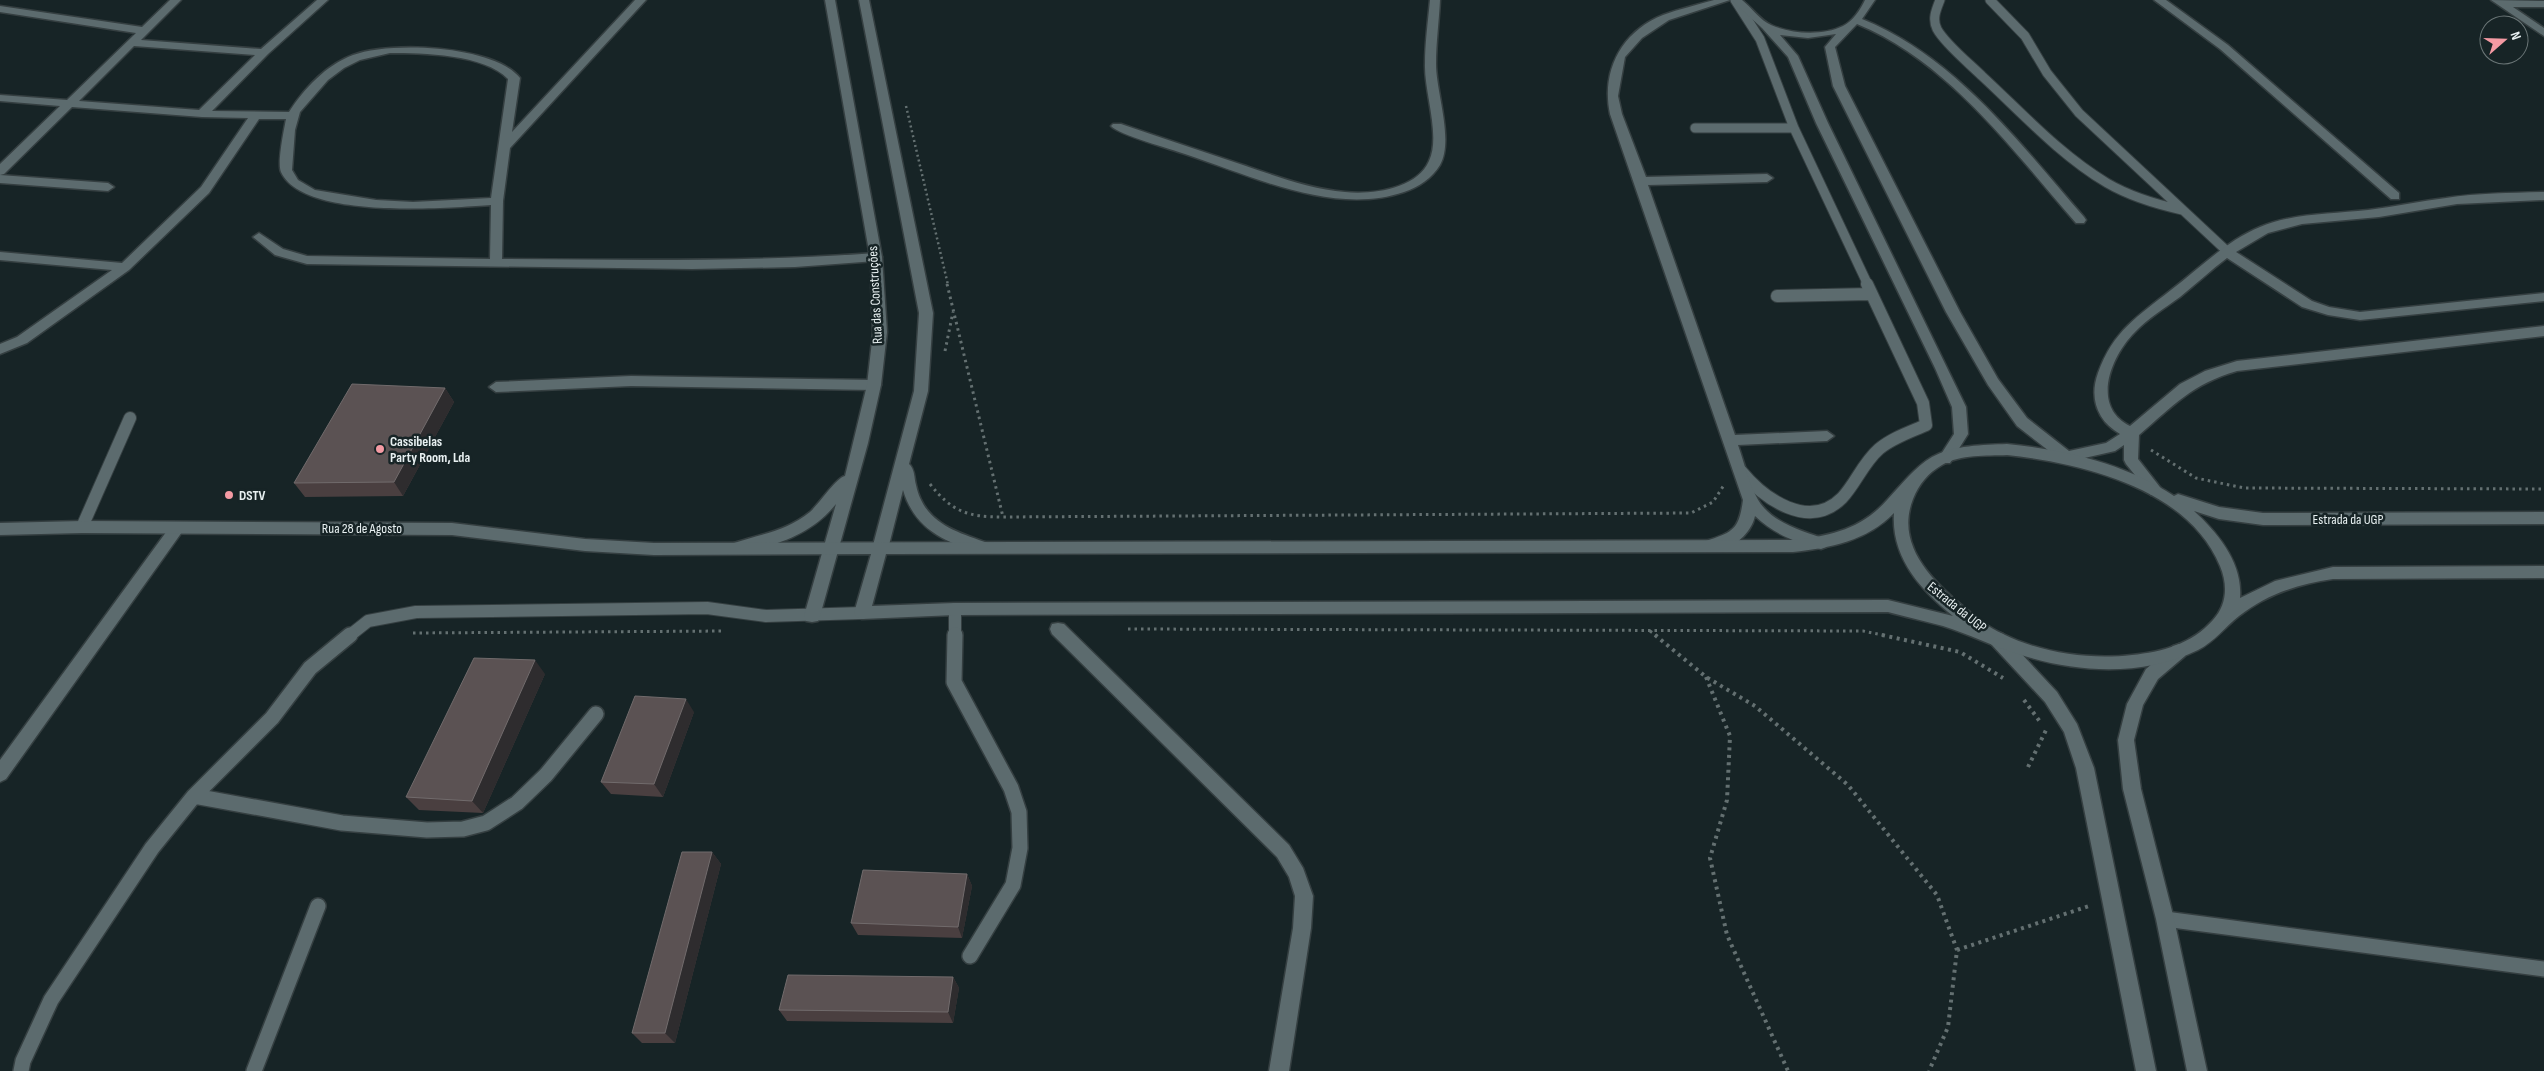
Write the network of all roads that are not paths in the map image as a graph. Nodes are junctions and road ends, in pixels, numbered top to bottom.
1 (176, 0) edge
2 (323, 0) edge
3 (641, 0) edge
4 (830, 0) edge
5 (864, 0) edge
6 (1435, 0) edge
7 (1725, 0) edge
8 (1735, 0) edge
9 (1870, 0) edge
10 (1940, 0) edge
11 (1990, 0) edge
12 (2159, 0) edge
13 (2499, 2) edge
14 (2544, 4) edge
15 (0, 9) edge
16 (1851, 25) junction
17 (1766, 26) junction
18 (144, 31) junction
19 (2544, 33) edge
20 (132, 43) junction
21 (264, 52) junction
22 (0, 98) edge
23 (70, 104) junction
24 (202, 114) junction
25 (255, 116) junction
26 (293, 116) junction
27 (1117, 126) dead end
28 (1695, 128) dead end
29 (1794, 128) junction
30 (504, 149) junction
31 (0, 172) edge
32 (1767, 178) dead end
33 (0, 179) edge
34 (1641, 181) junction
35 (108, 187) dead end
36 (2395, 196) dead end
37 (2544, 196) edge
38 (497, 201) junction
39 (2182, 210) junction
40 (2080, 220) dead end
41 (259, 237) dead end
42 (2229, 253) junction
43 (0, 256) edge
44 (876, 257) junction
45 (496, 262) junction
46 (125, 267) junction
47 (1870, 294) junction
48 (1777, 296) dead end
49 (2544, 297) edge
50 (2544, 331) edge
51 (0, 349) edge
52 (874, 385) junction
53 (496, 387) dead end
54 (130, 418) dead end
55 (2132, 433) junction
56 (1827, 436) dead end
57 (861, 443) junction
58 (907, 449) junction
59 (1734, 454) junction
60 (2067, 457) junction
61 (1945, 459) junction
62 (1914, 480) junction
63 (2156, 491) junction
64 (1750, 500) junction
65 (2544, 518) edge
66 (82, 527) junction
67 (177, 528) junction
68 (0, 529) edge
69 (1821, 543) junction
70 (1705, 546) junction
71 (832, 548) junction
72 (880, 548) junction
73 (723, 549) junction
74 (995, 550) junction
75 (2544, 572) edge
76 (955, 609) junction
77 (862, 613) junction
78 (812, 616) junction
79 (2221, 622) junction
80 (1058, 629) dead end
81 (1998, 638) junction
82 (2179, 651) junction
83 (596, 714) dead end
84 (0, 774) edge
85 (194, 796) junction
86 (318, 906) dead end
87 (2165, 919) junction
88 (970, 956) dead end
89 (2544, 968) edge
90 (21, 1071) edge
91 (254, 1071) edge
92 (1279, 1071) edge
93 (2146, 1071) edge
94 (2197, 1071) edge

1 - 18 street
2 - 21 street
3 - 30 street
4 - 44 street, Rua das Construções
5 - 58 street
6 - 27 street
7 - 34 street
8 - 17 street
8 - 29 lane
9 - 16 street
10 - 39 lane
11 - 39 lane
12 - 36 street
13 - 14 street
13 - 19 street
15 - 18 street
16 - 17 street
16 - 40 street
16 - 60 street
17 - 61 street
18 - 20 street
20 - 21 street
20 - 23 street
21 - 24 street
22 - 23 street
23 - 24 street
23 - 31 street
24 - 25 street
25 - 26 street
25 - 46 street
26 - 30 street
26 - 38 street
28 - 29 lane
29 - 47 lane
30 - 38 street
32 - 34 street
33 - 35 street
34 - 59 street
37 - 42 street
38 - 45 street
39 - 42 lane
41 - 45 street
42 - 49 street
42 - 55 street
43 - 46 street
44 - 45 street
44 - 52 street, Rua das Construções
46 - 51 street
47 - 48 lane
47 - 59 lane
50 - 55 street
52 - 53 street
52 - 57 street, Rua das Construções
54 - 66 lane
55 - 60 street
55 - 63 street
56 - 59 street
57 - 71 street, Rua das Construções
57 - 73 street
58 - 72 street
58 - 74 street
59 - 64 street
60 - 61 street, Estrada da UGP
60 - 63 street, Estrada da UGP
61 - 62 street, Estrada da UGP
62 - 69 street
62 - 81 street, Estrada da UGP
63 - 65 street, Estrada da UGP
63 - 79 street, Estrada da UGP
64 - 69 street
64 - 70 street
66 - 67 street, Rua 28 de Agosto
66 - 68 street, Rua 28 de Agosto
67 - 73 street, Rua 28 de Agosto
67 - 84 street
69 - 70 street
70 - 74 street
71 - 72 street
71 - 73 street
71 - 78 street, Rua das Construções
72 - 74 street
72 - 77 street
75 - 79 street, Estrada da UGP
76 - 77 street
76 - 81 street
76 - 88 lane
77 - 78 lane
78 - 85 lane
79 - 82 street, Estrada da UGP
80 - 92 street
81 - 82 street, Estrada da UGP
81 - 93 street
82 - 87 street
83 - 85 lane
85 - 90 lane
86 - 91 lane
87 - 89 lane
87 - 94 street

